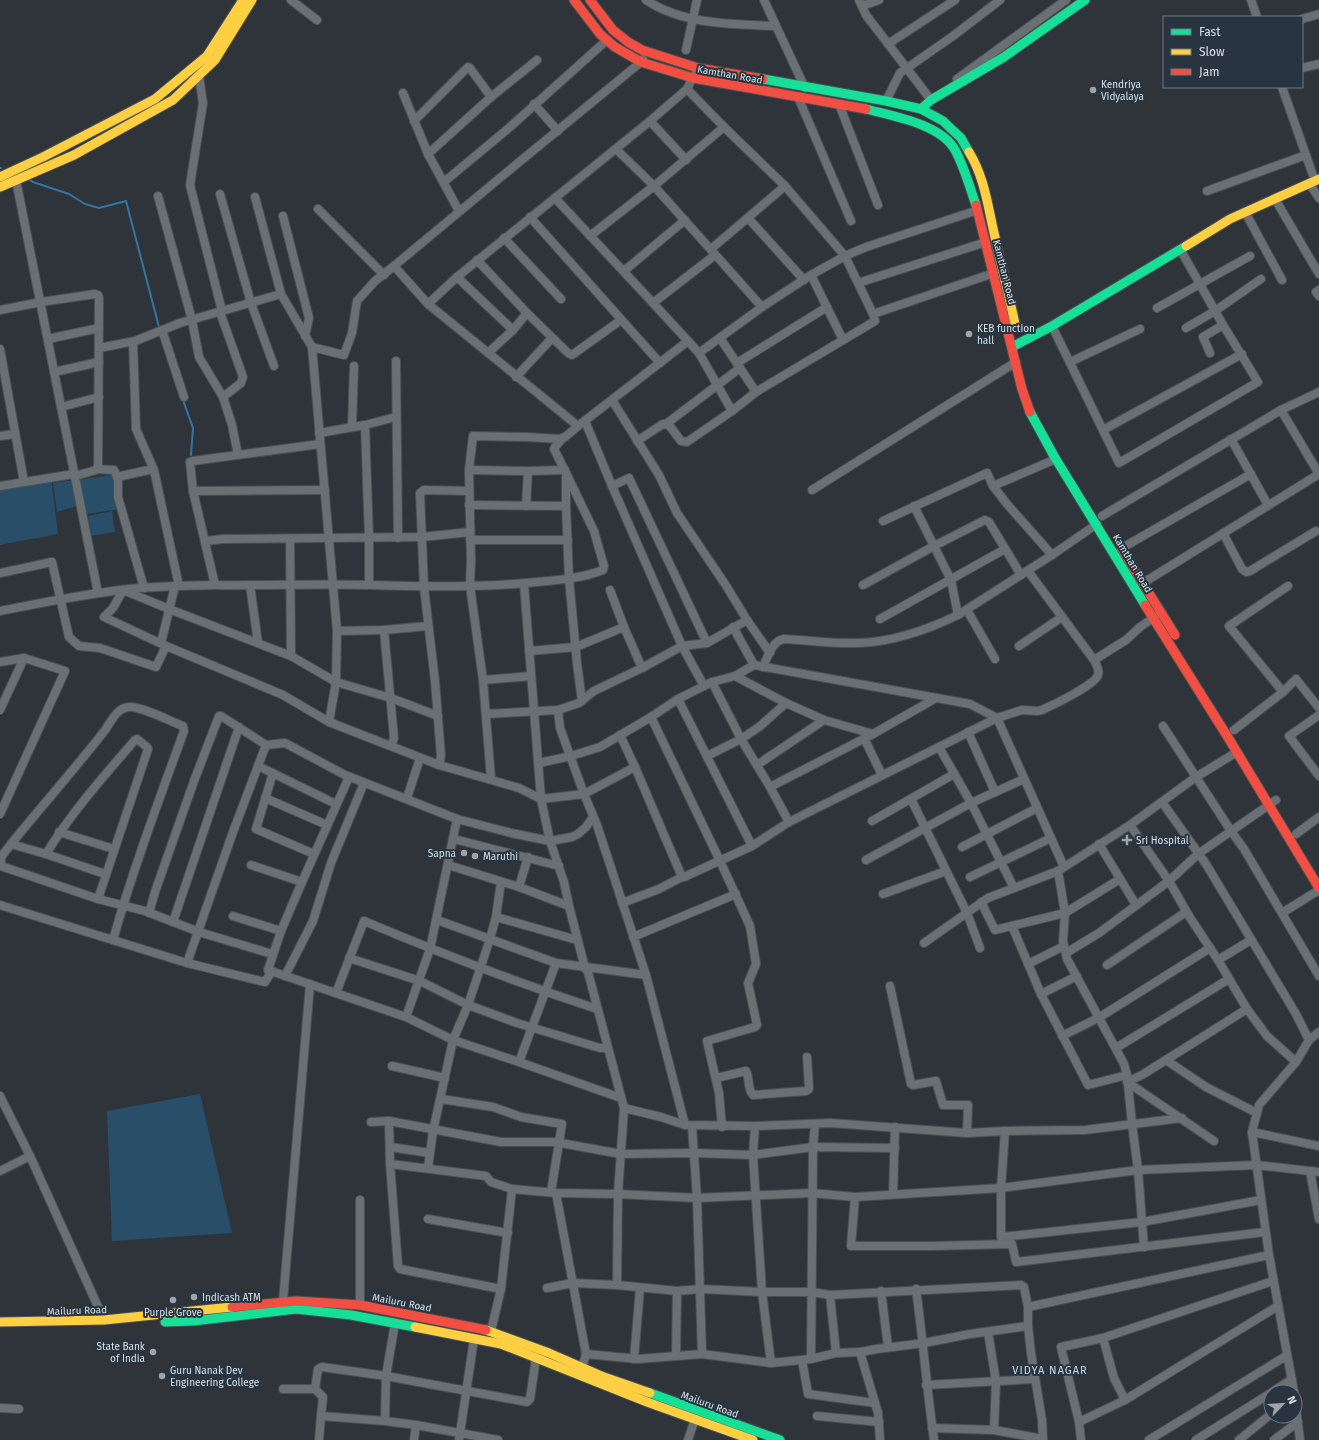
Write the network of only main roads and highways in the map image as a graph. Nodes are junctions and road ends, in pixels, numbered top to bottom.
1 (243, 0) edge
2 (252, 0) edge
3 (574, 0) edge
4 (590, 0) edge
5 (1085, 0) edge
6 (240, 12) junction
7 (921, 109) junction
8 (943, 121) junction
9 (938, 133) junction
10 (0, 177) edge
11 (1314, 181) edge
12 (0, 187) edge
13 (1016, 345) junction
14 (1101, 519) junction
15 (1120, 545) road end
16 (1178, 640) dead end
17 (1214, 698) dead end
18 (1272, 803) junction
19 (1319, 872) edge
20 (1318, 885) edge
21 (192, 1316) junction
22 (0, 1322) edge
23 (0, 1330) edge
24 (752, 1440) edge
25 (780, 1440) edge

1 - 6 main road
2 - 6 main road
3 - 9 main road, Kamthan Road
4 - 7 main road, Kamthan Road
5 - 7 main road
6 - 10 main road
6 - 12 main road
7 - 8 main road, Kamthan Road
8 - 9 main road
8 - 13 main road, Kamthan Road
9 - 13 main road, Kamthan Road
11 - 13 main road
13 - 14 main road, Kamthan Road
13 - 14 main road, Kamthan Road
14 - 18 main road, Kamthan Road
15 - 16 main road, Kamthan Road
17 - 18 main road, Kamthan Road
18 - 19 main road, Kamthan Road
18 - 20 main road, Kamthan Road
21 - 22 main road, Mailuru Road
21 - 23 main road
21 - 24 main road
21 - 25 main road, Mailuru Road

